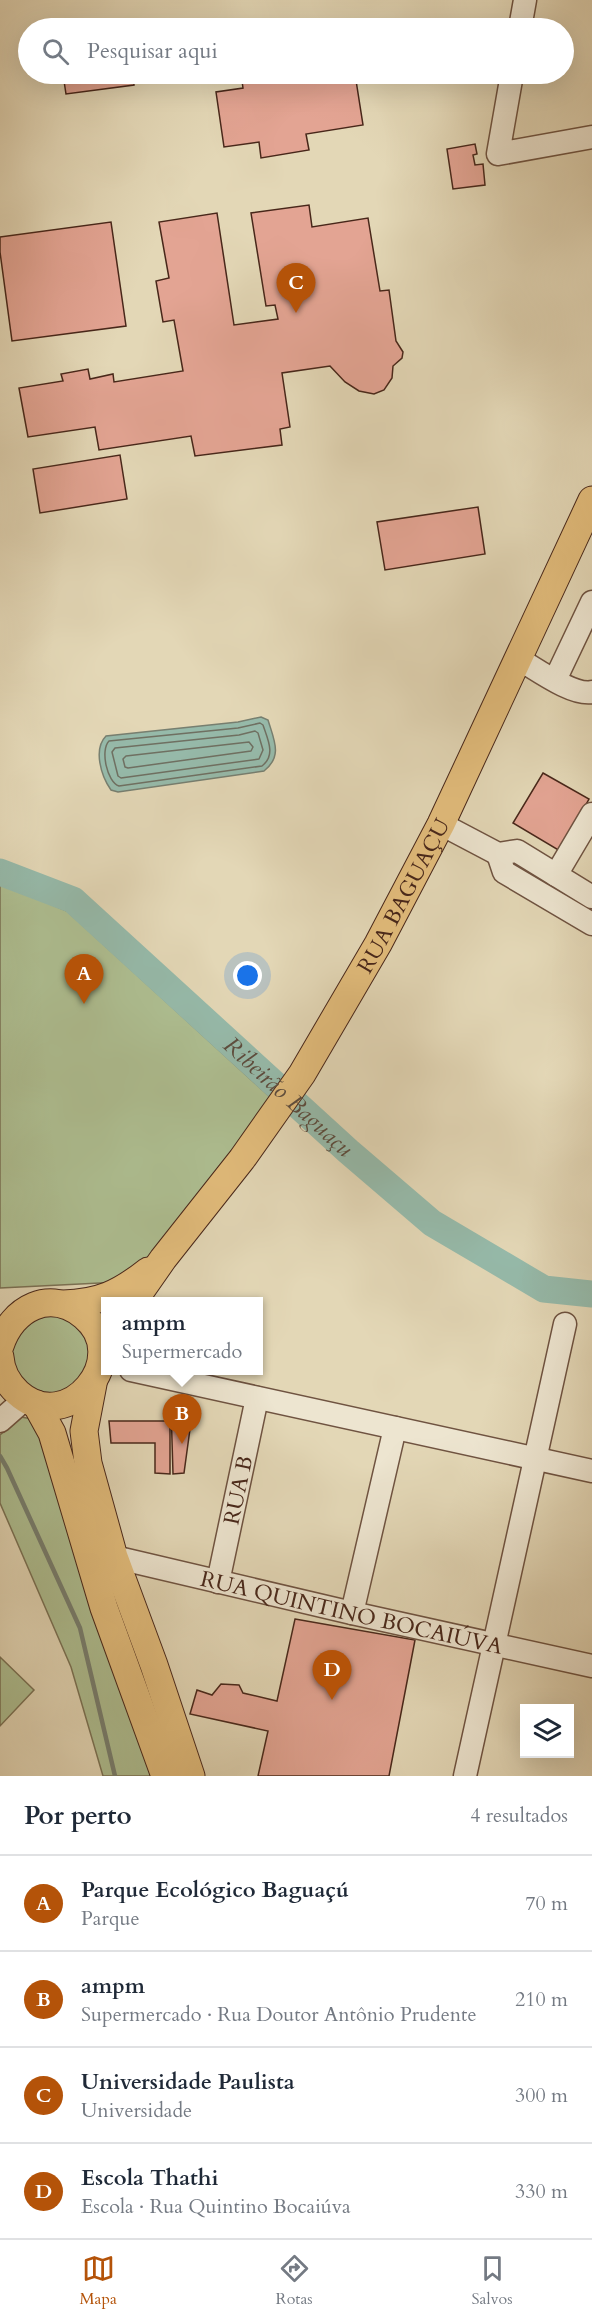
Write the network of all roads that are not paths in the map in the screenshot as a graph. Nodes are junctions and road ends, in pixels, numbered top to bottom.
1 (525, 0) edge
2 (522, 18) edge
3 (510, 84) edge
4 (592, 137) edge
5 (592, 500) edge
6 (592, 602) edge
7 (517, 658) junction
8 (555, 680) junction
9 (592, 692) edge
10 (592, 814) edge
11 (441, 824) junction
12 (498, 854) junction
13 (556, 875) junction
14 (592, 897) edge
15 (592, 924) edge
16 (163, 1259) junction
17 (107, 1297) edge
18 (136, 1297) edge
19 (101, 1299) edge
20 (63, 1304) junction
21 (30, 1307) junction
22 (0, 1308) edge
23 (565, 1324) dead end
24 (0, 1346) edge
25 (0, 1357) edge
26 (101, 1360) edge
27 (0, 1366) edge
28 (149, 1375) edge
29 (257, 1398) junction
30 (30, 1401) junction
31 (2, 1419) edge
32 (395, 1428) junction
33 (535, 1459) junction
34 (592, 1472) edge
35 (114, 1557) junction
36 (218, 1582) junction
37 (352, 1613) junction
38 (494, 1644) junction
39 (592, 1666) edge
40 (165, 1776) edge
41 (191, 1776) edge
42 (465, 1776) edge

1 - 2 street
3 - 4 street
5 - 7 main road, RUA BAGUAÇU
6 - 8 street
7 - 8 street
7 - 11 main road, RUA BAGUAÇU
8 - 9 street
10 - 13 street
11 - 12 street
11 - 16 main road, RUA BAGUAÇU
12 - 13 street
12 - 15 street
13 - 14 street
16 - 17 main road
16 - 18 main road
19 - 20 main road
20 - 21 main road
20 - 26 main road
21 - 22 main road
21 - 24 main road
23 - 33 street
25 - 27 main road
26 - 30 main road
26 - 35 main road
27 - 30 main road
28 - 29 street
29 - 32 street
29 - 36 street, RUA B
30 - 31 street
30 - 40 main road
32 - 33 street
32 - 37 street
33 - 34 street
33 - 38 street
35 - 36 street, RUA QUINTINO BOCAIÚVA
35 - 41 main road
36 - 37 street, RUA QUINTINO BOCAIÚVA
37 - 38 street, RUA QUINTINO BOCAIÚVA
38 - 39 street, RUA QUINTINO BOCAIÚVA
38 - 42 street

